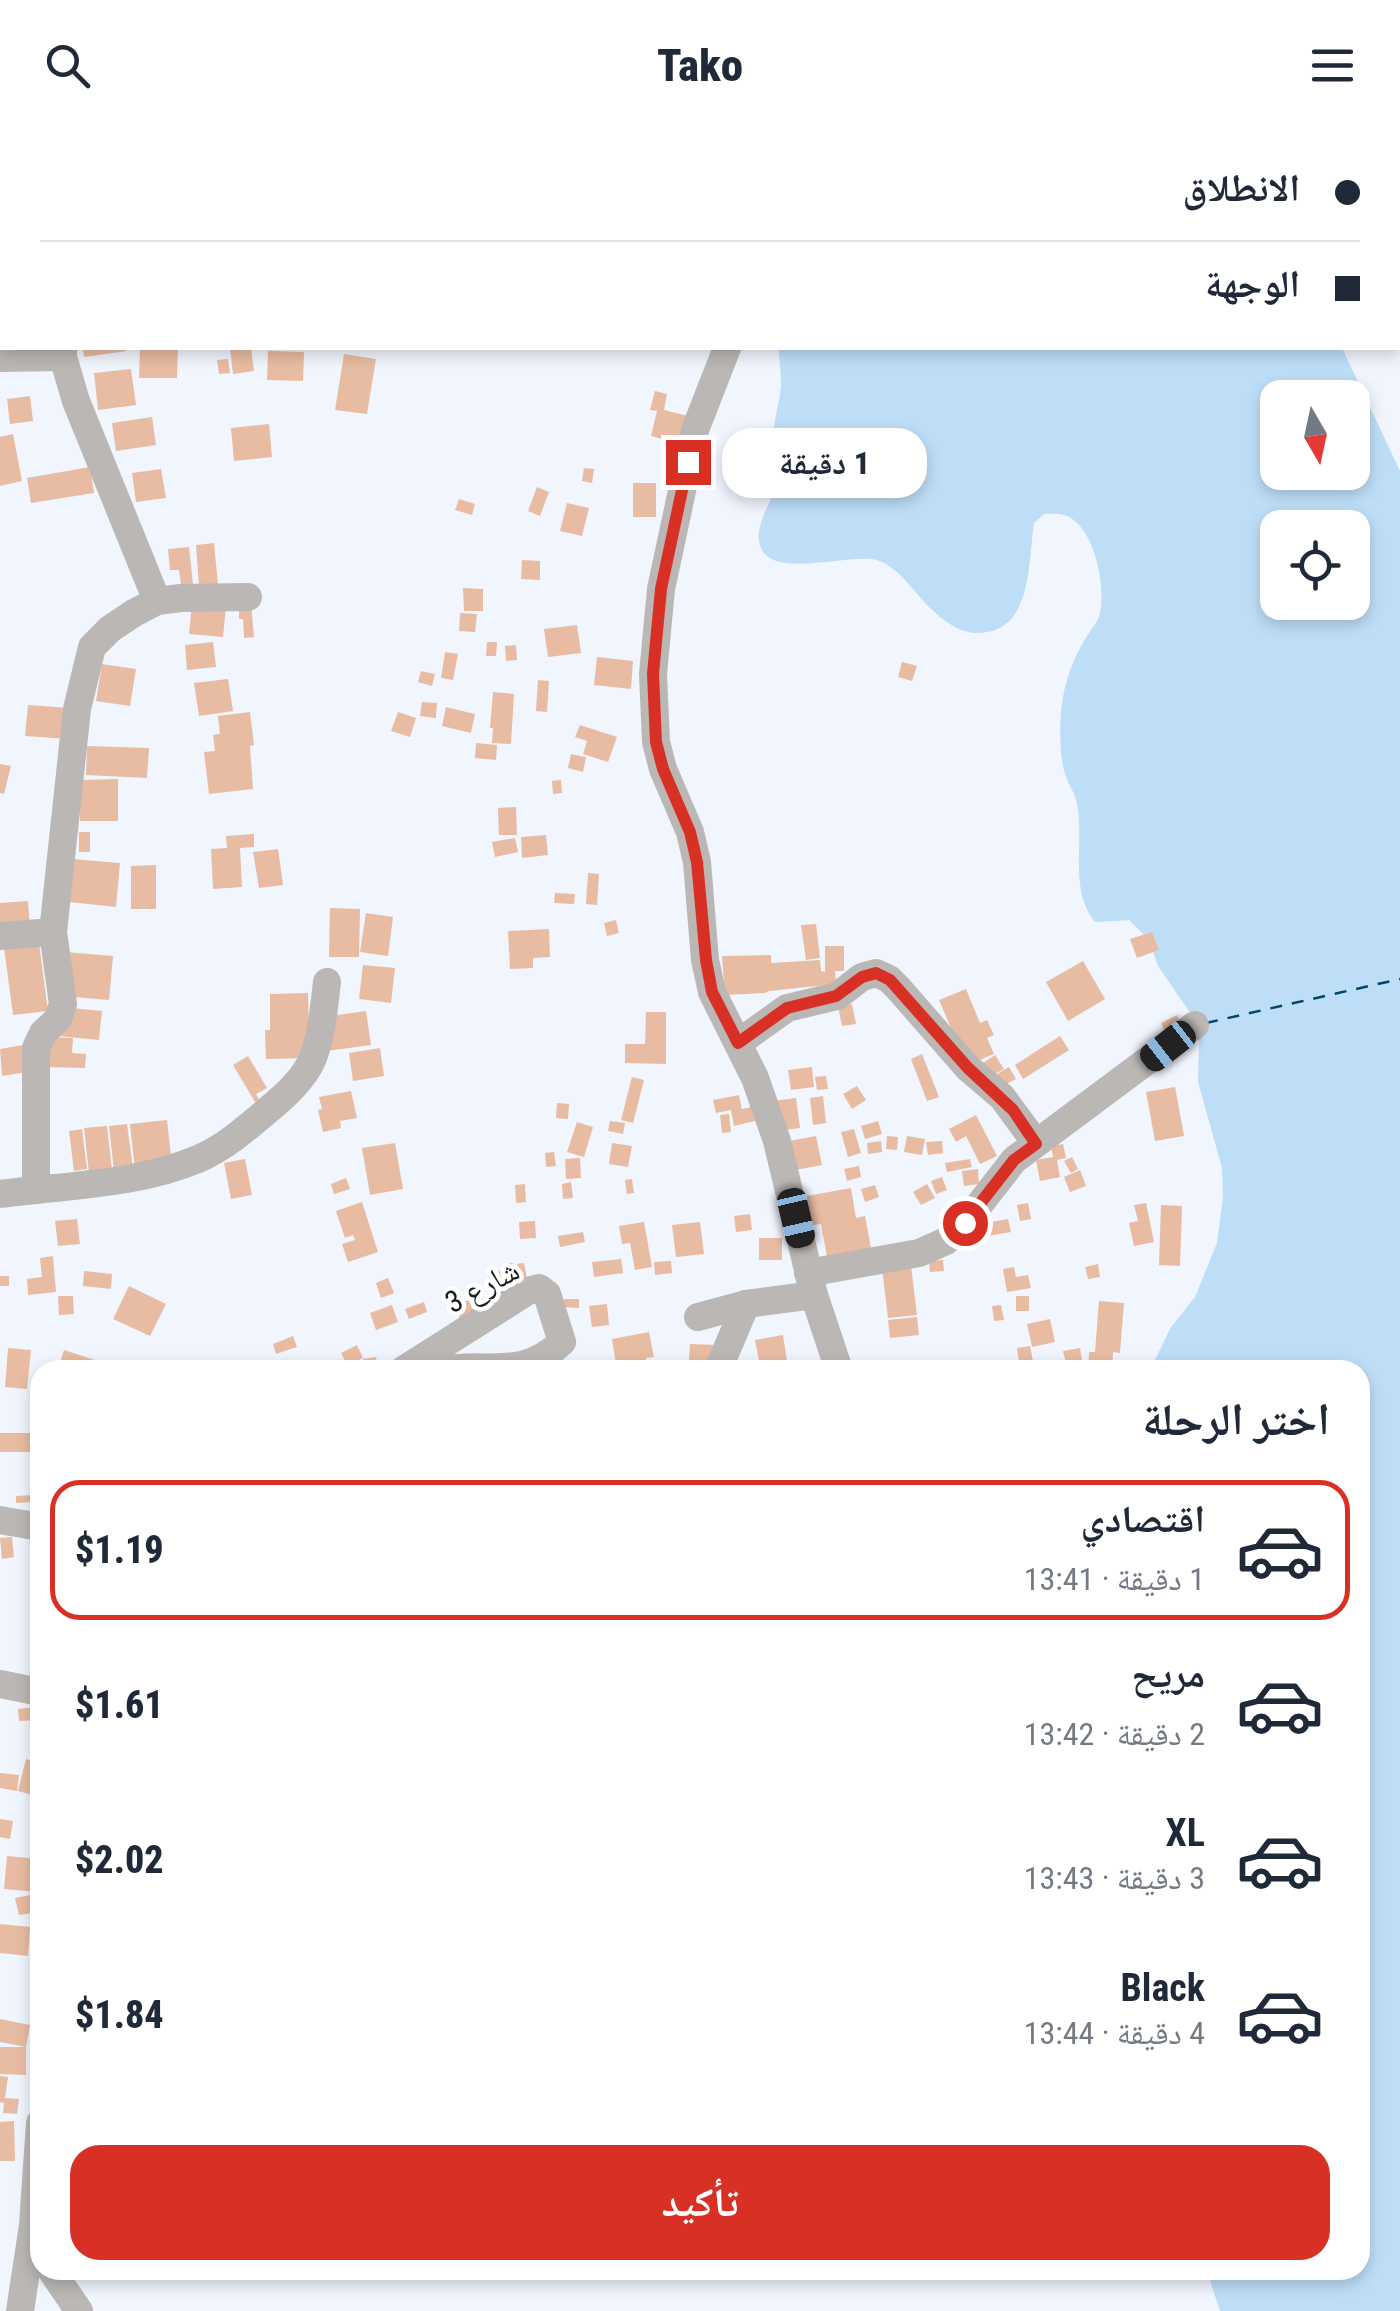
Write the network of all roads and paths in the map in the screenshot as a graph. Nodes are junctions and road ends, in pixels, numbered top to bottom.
1 (726, 350) edge
2 (63, 352) edge
3 (0, 358) edge
4 (248, 598) dead end
5 (158, 601) junction
6 (52, 932) junction
7 (0, 936) edge
8 (327, 982) dead end
9 (1195, 1025) dead end
10 (738, 1043) junction
11 (1036, 1144) junction
12 (36, 1190) junction
13 (0, 1194) edge
14 (811, 1284) junction
15 (746, 1304) junction
16 (698, 1318) dead end
17 (419, 1360) edge
18 (539, 1360) edge
19 (722, 1360) edge
20 (837, 1360) edge
21 (0, 1520) edge
22 (30, 1526) edge
23 (0, 1684) edge
24 (30, 1690) edge
25 (30, 2266) edge
26 (58, 2280) edge
27 (20, 2311) edge
28 (79, 2311) edge

1 - 10 street
2 - 3 street
2 - 5 street
4 - 5 street
5 - 6 street
6 - 7 street
6 - 12 street
8 - 12 street
9 - 11 street
10 - 11 street
10 - 14 street
11 - 14 street
12 - 13 street
14 - 15 street
14 - 20 street
15 - 16 street
15 - 19 street
17 - 18 street, شارع 3
21 - 22 street
23 - 24 street
25 - 27 street
26 - 28 street

